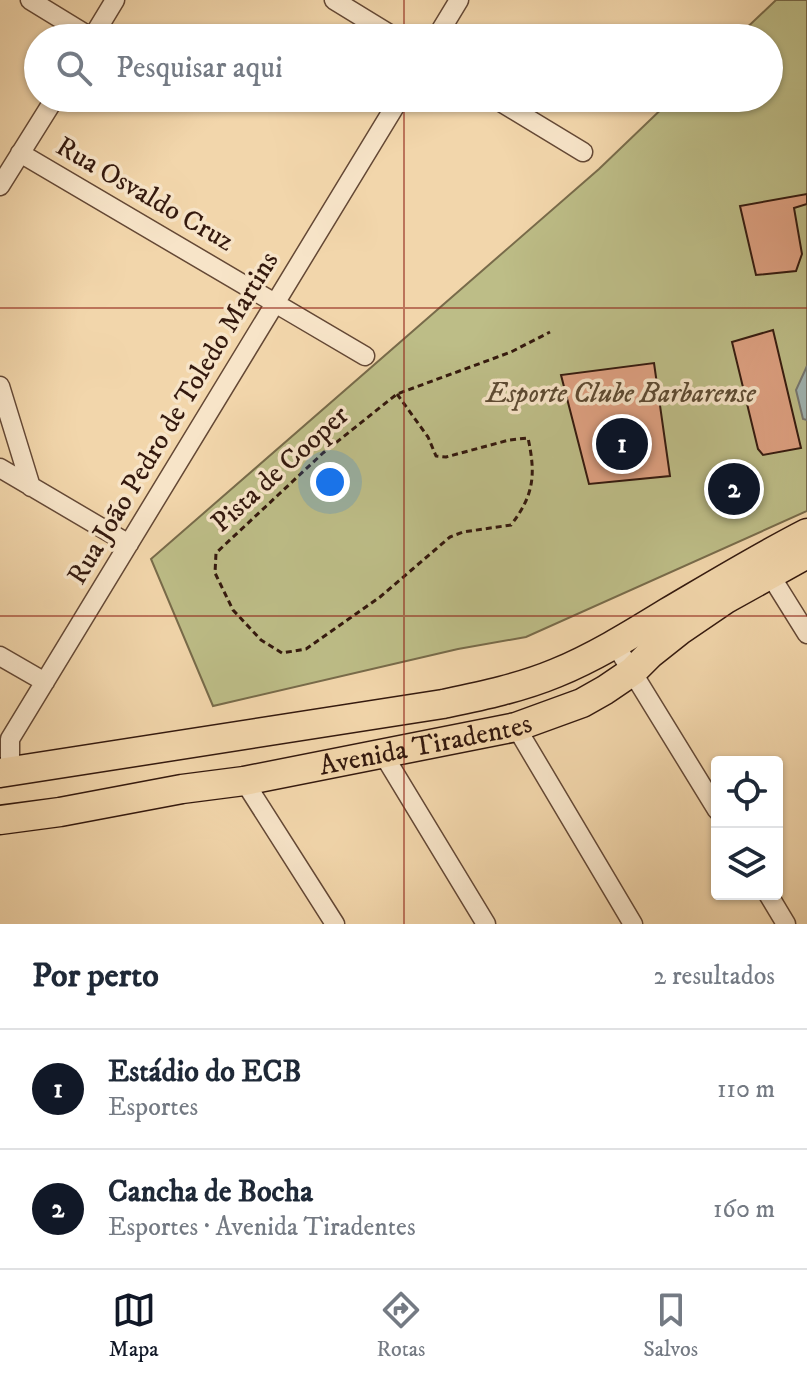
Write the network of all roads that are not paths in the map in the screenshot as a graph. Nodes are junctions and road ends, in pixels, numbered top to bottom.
1 (30, 0) edge
2 (115, 0) edge
3 (334, 0) edge
4 (459, 0) edge
5 (69, 24) edge
6 (100, 24) edge
7 (373, 24) edge
8 (444, 24) edge
9 (46, 112) edge
10 (391, 112) edge
11 (517, 112) edge
12 (583, 152) dead end
13 (20, 153) junction
14 (0, 186) edge
15 (275, 303) junction
16 (365, 356) dead end
17 (0, 386) edge
18 (0, 468) edge
19 (31, 487) junction
20 (807, 533) edge
21 (129, 544) junction
22 (807, 554) edge
23 (765, 566) junction
24 (807, 634) edge
25 (615, 644) junction
26 (0, 656) edge
27 (633, 671) junction
28 (45, 682) junction
29 (516, 727) junction
30 (383, 754) junction
31 (5, 772) edge
32 (244, 781) junction
33 (711, 800) edge
34 (0, 820) edge
35 (772, 900) edge
36 (335, 924) edge
37 (486, 924) edge
38 (633, 924) edge
39 (786, 924) edge

1 - 5 street
2 - 6 street
3 - 7 street
4 - 8 street
9 - 13 street
10 - 15 street, Rua João Pedro de Toledo Martins
11 - 12 street
13 - 14 street
13 - 15 street, Rua Osvaldo Cruz
15 - 16 street, Rua Osvaldo Cruz
15 - 21 street, Rua João Pedro de Toledo Martins
17 - 19 street
18 - 19 street
19 - 21 street
20 - 23 main road, Avenida Tiradentes
21 - 28 street, Rua João Pedro de Toledo Martins
22 - 23 main road, Avenida Tiradentes
23 - 24 street
23 - 25 main road, Avenida Tiradentes
23 - 27 main road, Avenida Tiradentes
25 - 27 street
25 - 31 main road, Avenida Tiradentes
26 - 28 street
27 - 29 main road, Avenida Tiradentes
27 - 33 street
28 - 31 street, Rua João Pedro de Toledo Martins
29 - 30 main road, Avenida Tiradentes
29 - 38 street
30 - 32 main road, Avenida Tiradentes
30 - 37 street
32 - 34 main road, Avenida Tiradentes
32 - 36 street
35 - 39 street

